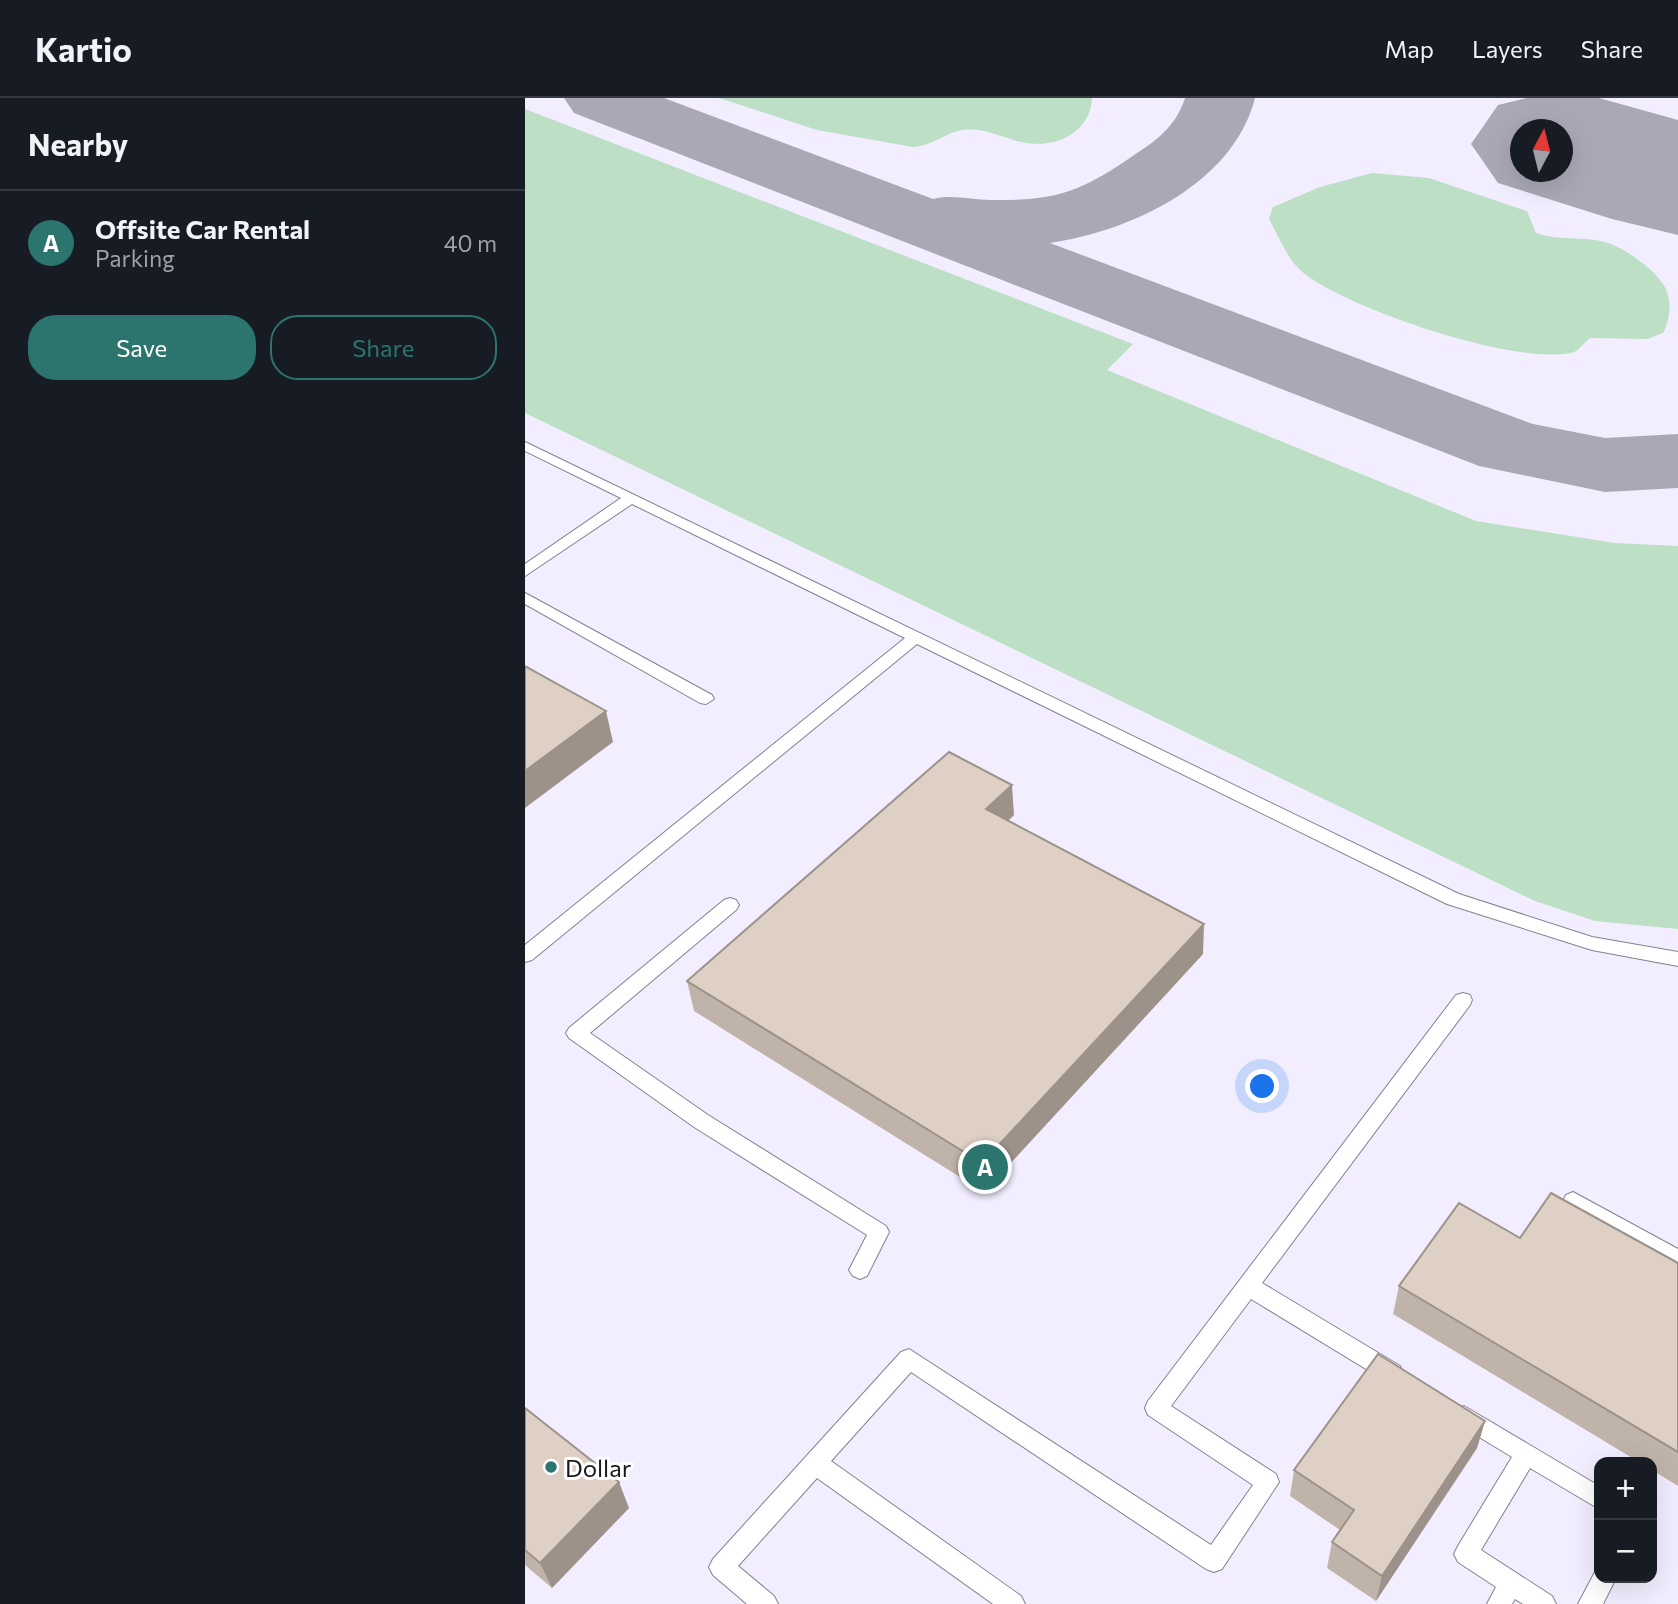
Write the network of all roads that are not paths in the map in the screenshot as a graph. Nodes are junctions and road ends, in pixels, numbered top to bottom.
1 (525, 446) edge
2 (631, 498) junction
3 (525, 571) edge
4 (525, 598) edge
5 (916, 637) junction
6 (706, 699) dead end
7 (730, 905) dead end
8 (525, 955) edge
9 (1678, 959) edge
10 (1463, 1000) dead end
11 (1573, 1201) dead end
12 (1678, 1260) edge
13 (860, 1270) dead end
14 (1248, 1286) junction
15 (1410, 1384) edge
16 (1445, 1405) edge
17 (1526, 1454) junction
18 (815, 1463) junction
19 (1594, 1495) edge
20 (1602, 1583) edge
21 (1505, 1594) edge
22 (766, 1604) edge
23 (1013, 1604) edge
24 (1544, 1604) edge
25 (1590, 1604) edge

1 - 2 lane
2 - 3 lane
2 - 5 lane
4 - 6 lane
5 - 8 lane
5 - 9 lane
7 - 13 lane
10 - 14 lane
11 - 12 lane
14 - 15 lane
14 - 18 lane
16 - 17 lane
17 - 19 lane
17 - 21 lane
18 - 22 lane
18 - 23 lane
20 - 25 lane
21 - 24 lane

